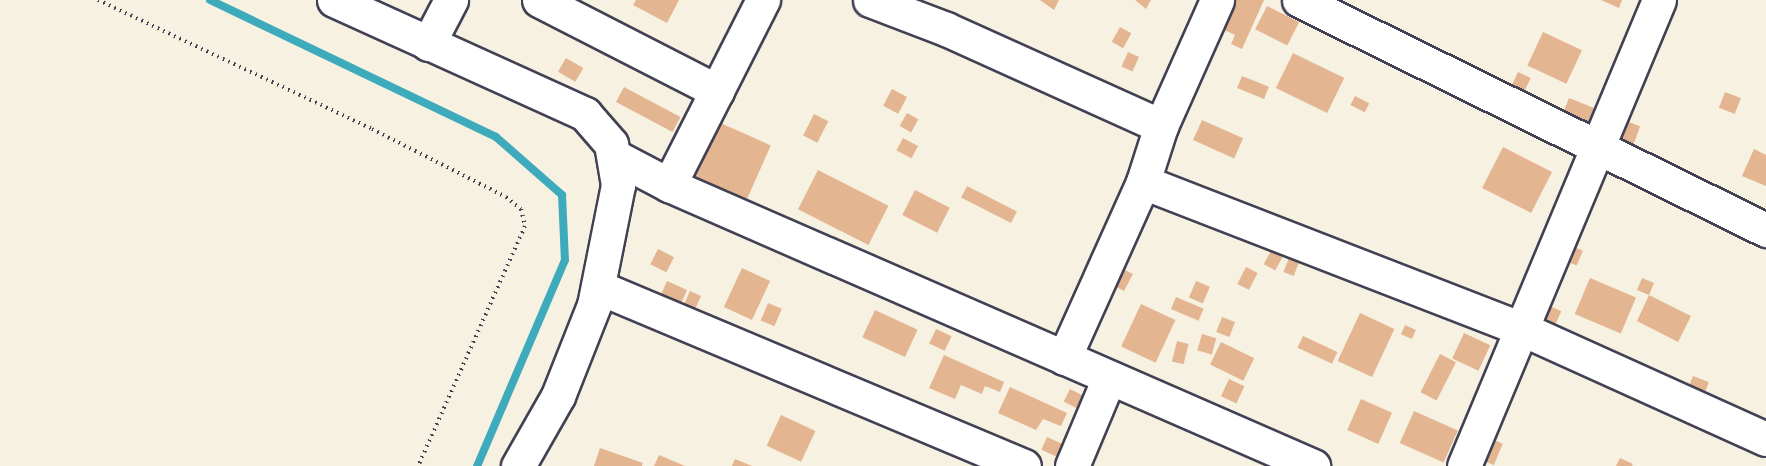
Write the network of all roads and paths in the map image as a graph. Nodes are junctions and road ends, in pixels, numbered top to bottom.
1 (98, 0) edge
2 (334, 0) edge
3 (452, 0) edge
4 (539, 0) edge
5 (763, 0) edge
6 (870, 0) edge
7 (1217, 0) edge
8 (1299, 0) edge
9 (1659, 0) edge
10 (428, 44) junction
11 (717, 91) junction
12 (1161, 126) junction
13 (1598, 150) junction
14 (616, 157) junction
15 (1143, 182) junction
16 (669, 185) junction
17 (1766, 230) edge
18 (598, 287) junction
19 (1520, 328) junction
20 (1064, 357) junction
21 (1109, 378) junction
22 (1766, 439) edge
23 (418, 466) edge
24 (519, 466) edge
25 (1024, 466) edge
26 (1072, 466) edge
27 (1313, 466) edge
28 (1464, 466) edge

1 - 23 path
2 - 10 street
3 - 10 street
4 - 11 street
5 - 11 street
6 - 12 street
7 - 12 street
8 - 13 street
9 - 13 street
10 - 14 street
11 - 16 street
12 - 15 street
13 - 17 street
13 - 19 street
14 - 16 street
14 - 18 street
15 - 19 street
15 - 20 street
16 - 20 street
18 - 24 street
18 - 25 street
19 - 22 street
19 - 28 street
20 - 21 street
21 - 26 street
21 - 27 street

